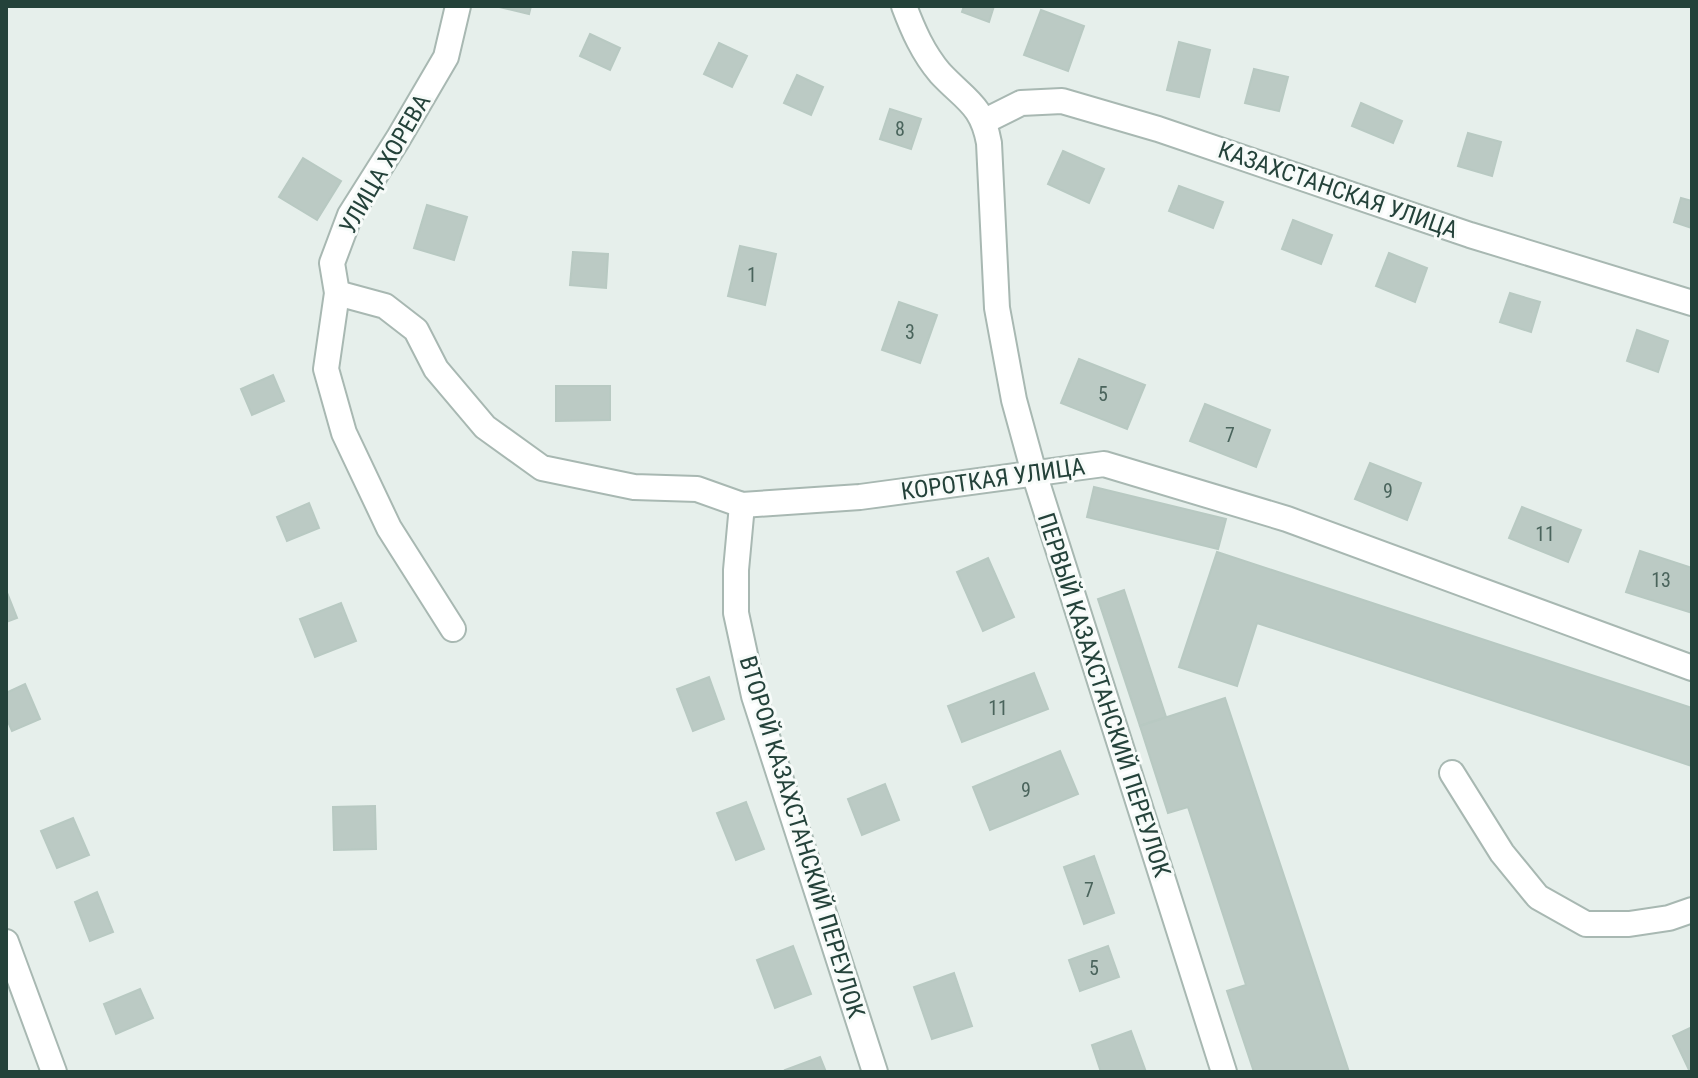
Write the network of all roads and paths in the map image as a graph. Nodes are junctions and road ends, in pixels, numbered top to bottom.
1 (458, 6) edge
2 (904, 6) edge
3 (985, 121) junction
4 (337, 293) junction
5 (1692, 303) edge
6 (1034, 473) junction
7 (742, 505) junction
8 (453, 629) dead end
9 (1692, 668) edge
10 (1452, 773) dead end
11 (1692, 910) edge
12 (6, 942) edge
13 (54, 1072) edge
14 (875, 1072) edge
15 (1224, 1072) edge

1 - 4 street, УЛИЦА ХОРЕВА
2 - 3 street
3 - 5 street, КАЗАХСТАНСКАЯ УЛИЦА
3 - 6 street, ПЕРВЫЙ КАЗАХСТАНСКИЙ ПЕРЕУЛОК
4 - 7 street, КОРОТКАЯ УЛИЦА
4 - 8 street, УЛИЦА ХОРЕВА
6 - 7 street, КОРОТКАЯ УЛИЦА
6 - 9 street, КОРОТКАЯ УЛИЦА
6 - 15 street, ПЕРВЫЙ КАЗАХСТАНСКИЙ ПЕРЕУЛОК
7 - 14 street, ВТОРОЙ КАЗАХСТАНСКИЙ ПЕРЕУЛОК
10 - 11 street
12 - 13 street

